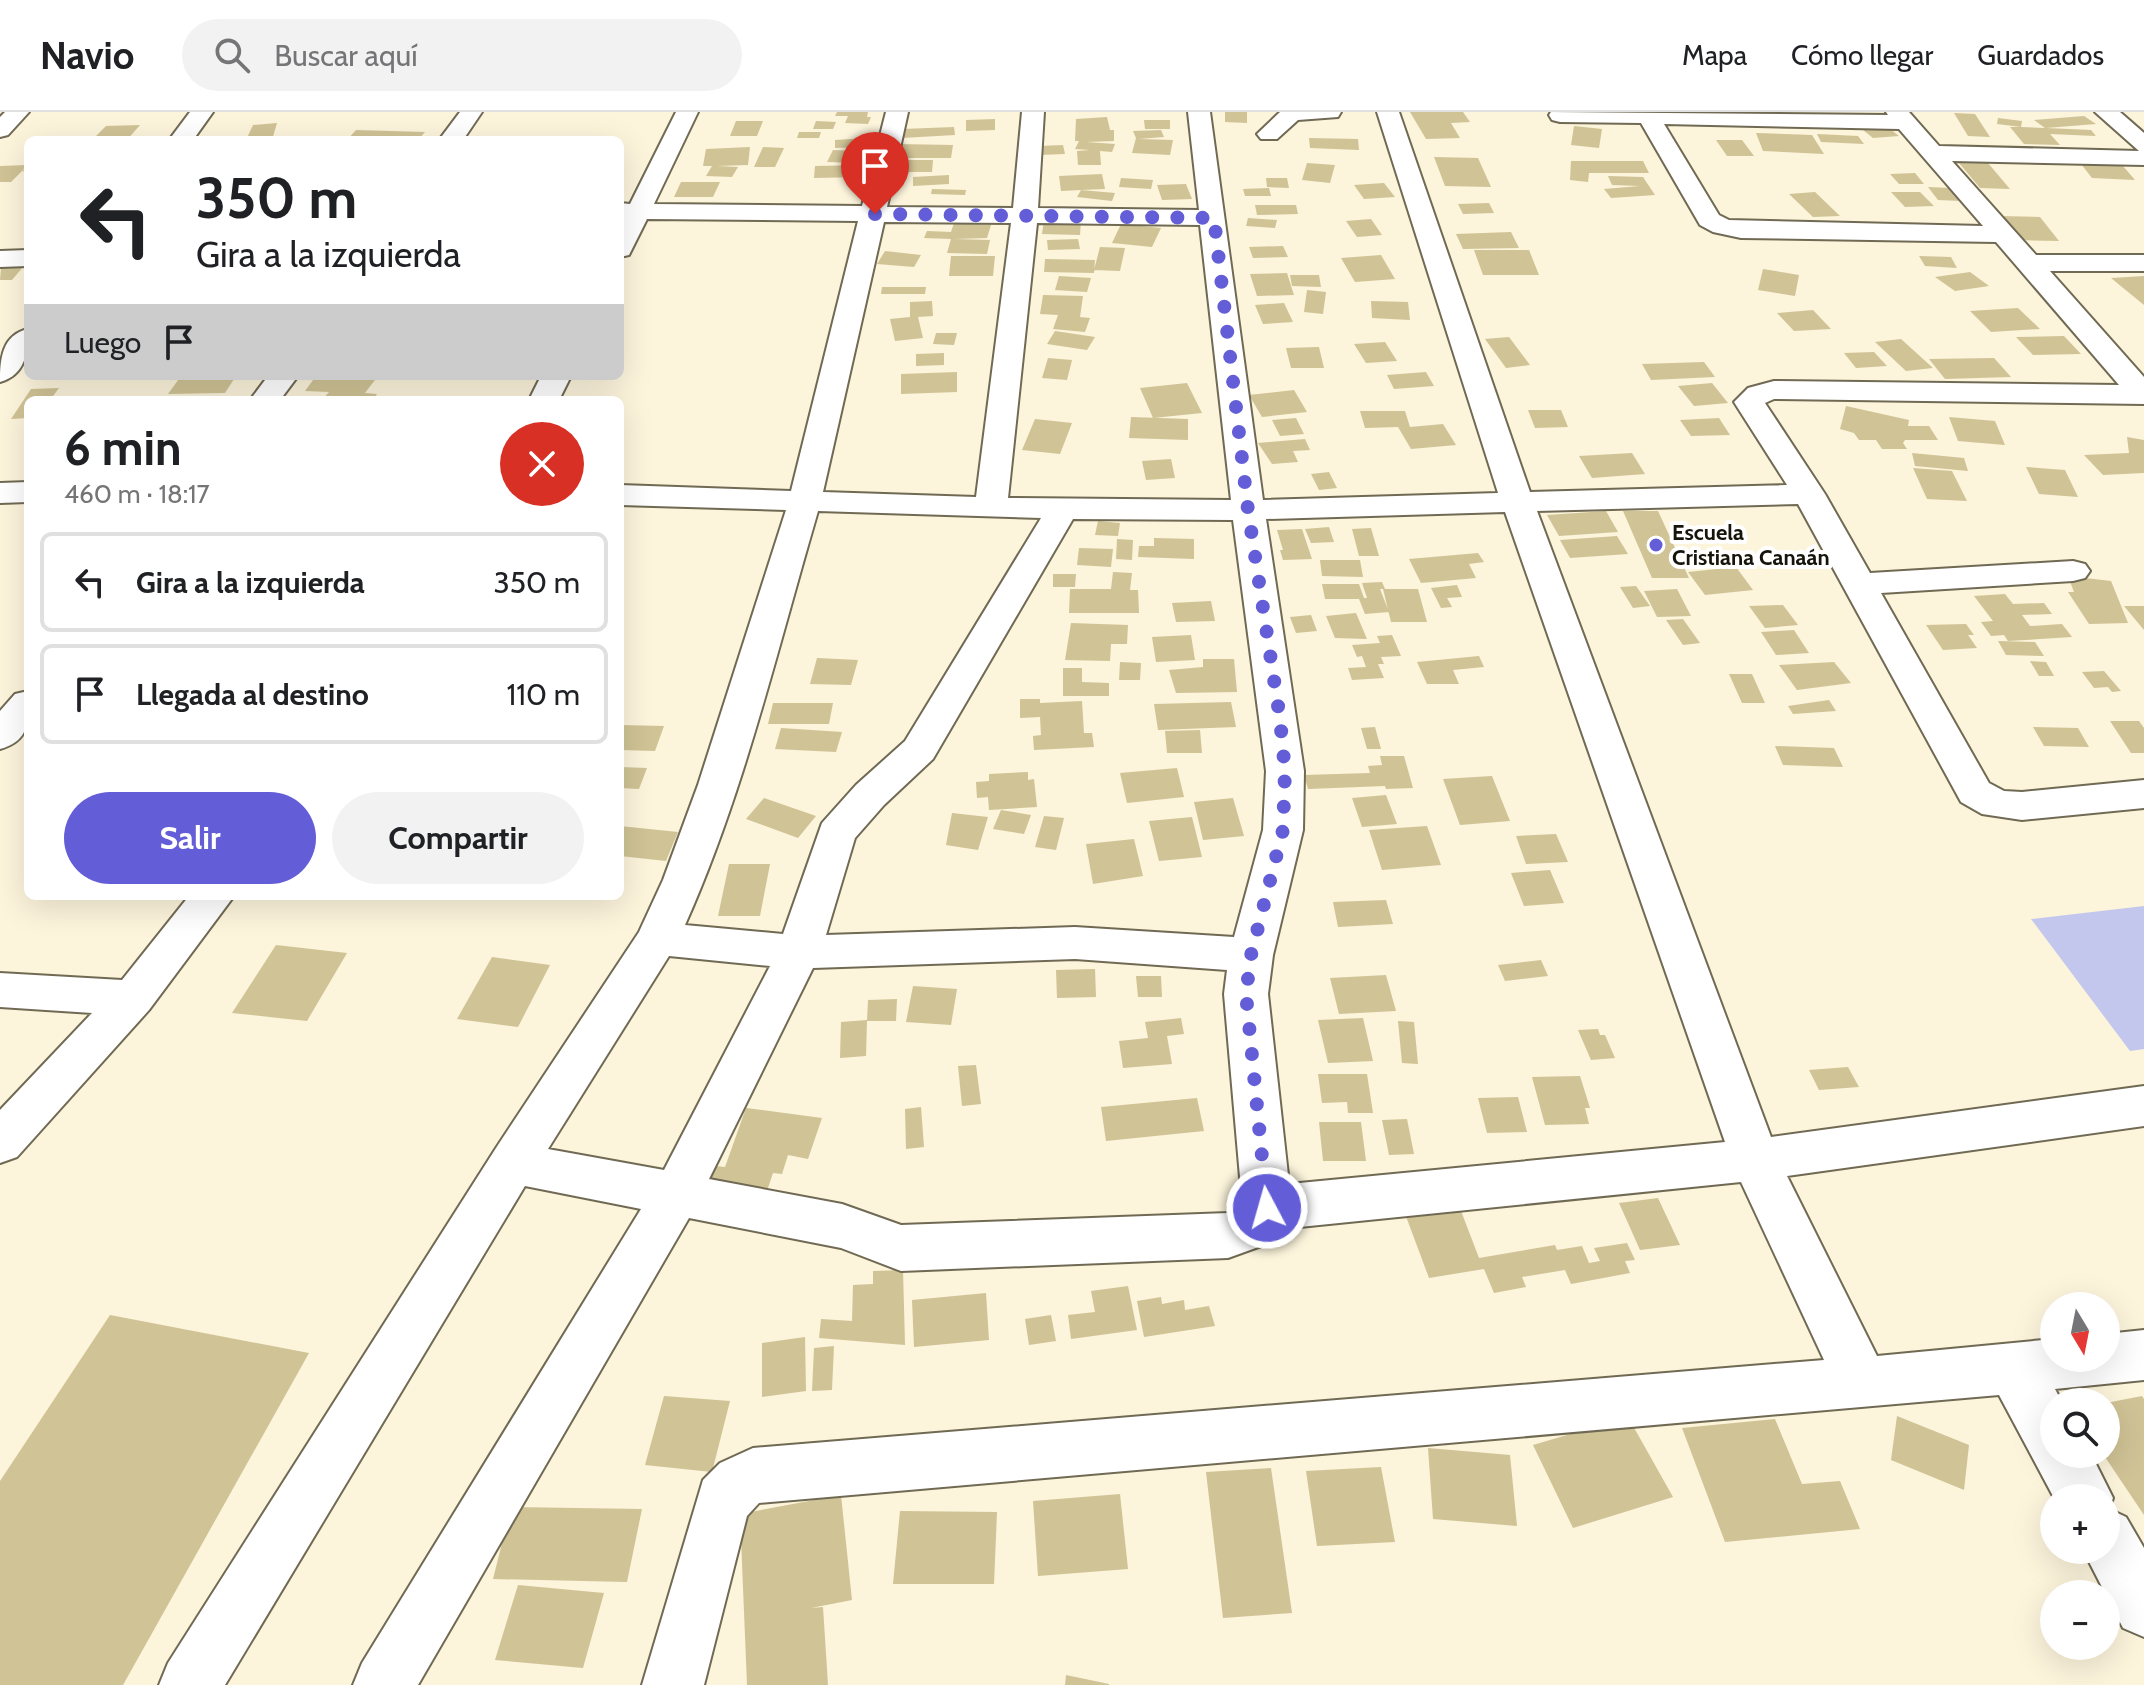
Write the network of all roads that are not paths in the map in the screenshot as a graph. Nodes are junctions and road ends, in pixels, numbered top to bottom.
1 (18, 112) edge
2 (202, 112) edge
3 (471, 112) edge
4 (687, 112) edge
5 (897, 112) edge
6 (1033, 112) edge
7 (1199, 112) edge
8 (1330, 112) edge
9 (1388, 112) edge
10 (2106, 112) edge
11 (1560, 115) dead end
12 (1648, 115) edge
13 (1901, 117) edge
14 (0, 130) edge
15 (1269, 134) dead end
16 (184, 136) edge
17 (454, 136) edge
18 (2144, 145) edge
19 (1933, 153) junction
20 (2144, 158) edge
21 (629, 211) edge
22 (875, 214) junction
23 (1025, 215) junction
24 (1214, 218) junction
25 (624, 232) edge
26 (2004, 234) junction
27 (24, 258) edge
28 (0, 259) edge
29 (2029, 263) junction
30 (2144, 263) edge
31 (24, 342) edge
32 (0, 373) edge
33 (2144, 394) edge
34 (24, 492) edge
35 (0, 493) edge
36 (1809, 494) junction
37 (624, 495) edge
38 (805, 500) junction
39 (1517, 502) junction
40 (991, 507) junction
41 (1063, 509) junction
42 (1248, 510) junction
43 (2073, 571) dead end
44 (1861, 584) junction
45 (24, 708) edge
46 (0, 736) edge
47 (2144, 794) edge
48 (210, 900) edge
49 (657, 939) junction
50 (799, 952) junction
51 (1251, 955) junction
52 (0, 990) edge
53 (133, 998) junction
54 (2144, 1106) edge
55 (0, 1143) edge
56 (1755, 1160) junction
57 (513, 1163) junction
58 (677, 1194) junction
59 (1267, 1208) junction
60 (2144, 1355) edge
61 (2014, 1369) junction
62 (1862, 1383) junction
63 (2040, 1416) edge
64 (2120, 1563) edge
65 (2144, 1607) edge
66 (190, 1685) edge
67 (384, 1685) edge
68 (673, 1685) edge

1 - 14 street
2 - 16 street
3 - 17 street
4 - 21 street
5 - 22 street
6 - 23 street
7 - 24 street
8 - 15 street
9 - 39 street
10 - 18 street
11 - 12 street
12 - 13 street
12 - 26 street
13 - 19 street
19 - 20 street
19 - 26 street
21 - 22 street
21 - 25 street
22 - 23 street
22 - 38 street
23 - 24 street
23 - 40 street
24 - 42 street
26 - 29 street
27 - 28 street
29 - 30 street
29 - 33 street
31 - 32 street
33 - 36 street
34 - 35 street
36 - 39 street
36 - 44 street
37 - 38 street
38 - 40 street
38 - 49 street
39 - 42 street
39 - 56 street
40 - 41 street
41 - 42 street
41 - 50 street
42 - 51 street
43 - 44 street
44 - 47 street
45 - 46 street
48 - 53 street
49 - 50 street
49 - 57 street
50 - 51 street
50 - 58 street
51 - 59 street
52 - 53 street
53 - 55 street
54 - 56 street
56 - 59 street
56 - 62 street
57 - 58 street
57 - 66 street
58 - 59 street
58 - 67 street
60 - 61 street
61 - 62 street
61 - 63 street
62 - 68 street
64 - 65 street

